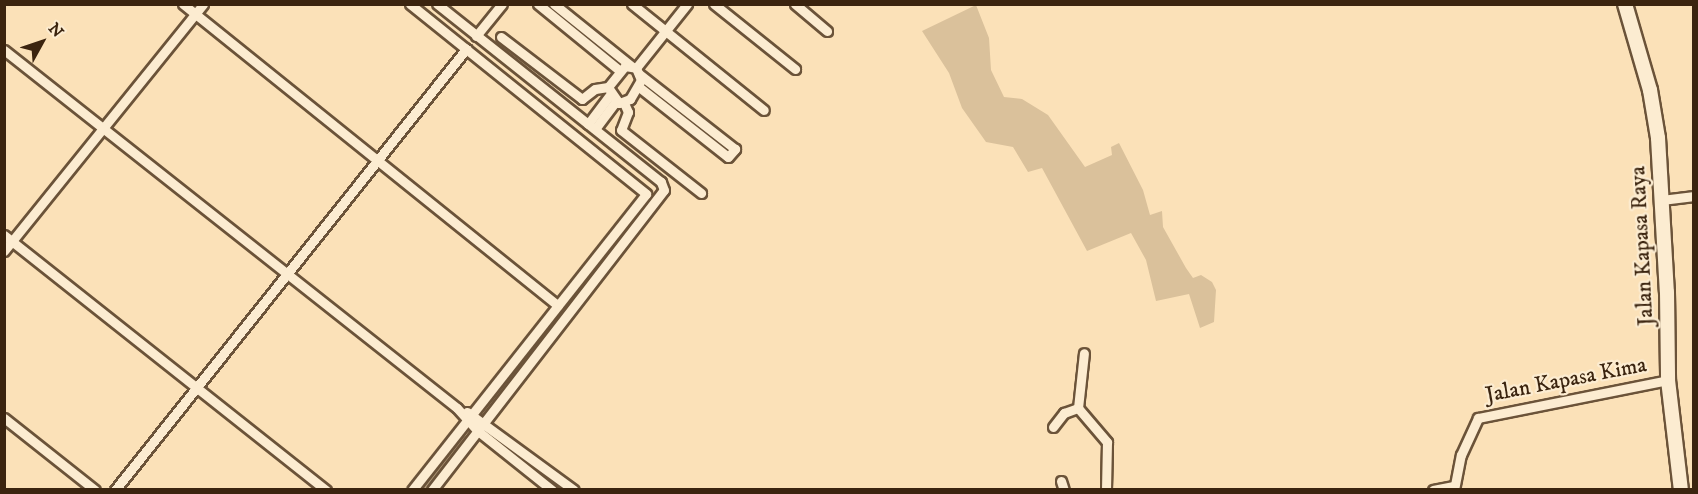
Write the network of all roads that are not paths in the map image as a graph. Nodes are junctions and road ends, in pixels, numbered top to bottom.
1 (183, 4) edge
2 (203, 4) edge
3 (410, 4) edge
4 (437, 4) edge
5 (502, 4) edge
6 (538, 4) edge
7 (554, 4) edge
8 (632, 4) edge
9 (687, 4) edge
10 (714, 4) edge
11 (795, 4) edge
12 (1625, 4) edge
13 (195, 14) junction
14 (666, 31) junction
15 (827, 31) dead end
16 (476, 36) junction
17 (501, 37) dead end
18 (466, 49) junction
19 (4, 50) edge
20 (635, 69) junction
21 (795, 69) dead end
22 (619, 70) junction
23 (639, 87) junction
24 (615, 96) junction
25 (764, 110) dead end
26 (591, 127) junction
27 (105, 129) junction
28 (377, 160) junction
29 (664, 186) junction
30 (646, 193) junction
31 (701, 193) dead end
32 (1694, 196) edge
33 (1662, 200) junction
34 (8, 238) edge
35 (4, 251) edge
36 (287, 274) junction
37 (558, 306) junction
38 (1084, 353) dead end
39 (1668, 380) junction
40 (196, 387) junction
41 (1078, 408) junction
42 (469, 417) junction
43 (4, 418) edge
44 (485, 422) junction
45 (1053, 427) dead end
46 (478, 431) junction
47 (1454, 488) edge
48 (95, 489) edge
49 (115, 489) edge
50 (326, 489) edge
51 (412, 489) edge
52 (432, 489) edge
53 (552, 489) edge
54 (574, 489) edge
55 (1106, 489) edge
56 (1433, 489) edge
57 (1681, 489) edge

1 - 13 street
2 - 13 street
3 - 18 street
4 - 16 street
5 - 16 street
6 - 22 street
7 - 20 street
8 - 14 street
9 - 14 street
10 - 21 street
11 - 15 street
12 - 33 main road, Jalan Kapasa Raya
13 - 27 street
13 - 28 street
14 - 20 street
14 - 25 street
16 - 26 street
17 - 24 street
18 - 28 street
18 - 30 street
19 - 27 street
20 - 22 street
20 - 23 street
20 - 23 street
22 - 24 street
23 - 24 street
24 - 26 street
24 - 31 street
26 - 29 street
27 - 34 street
27 - 36 street
28 - 36 street
28 - 37 street
29 - 30 street
29 - 44 street
30 - 37 street
32 - 33 street
33 - 39 main road, Jalan Kapasa Raya
34 - 35 street
34 - 40 street
36 - 40 street
36 - 42 street
37 - 42 street
38 - 41 street
39 - 47 street, Jalan Kapasa Kima
39 - 57 main road, Jalan Kapasa Raya
40 - 49 street
40 - 50 street
41 - 45 street
41 - 55 street
42 - 44 street
42 - 46 street
42 - 51 street
43 - 48 street
44 - 46 street
44 - 54 street
46 - 52 street
46 - 53 street
47 - 56 street

